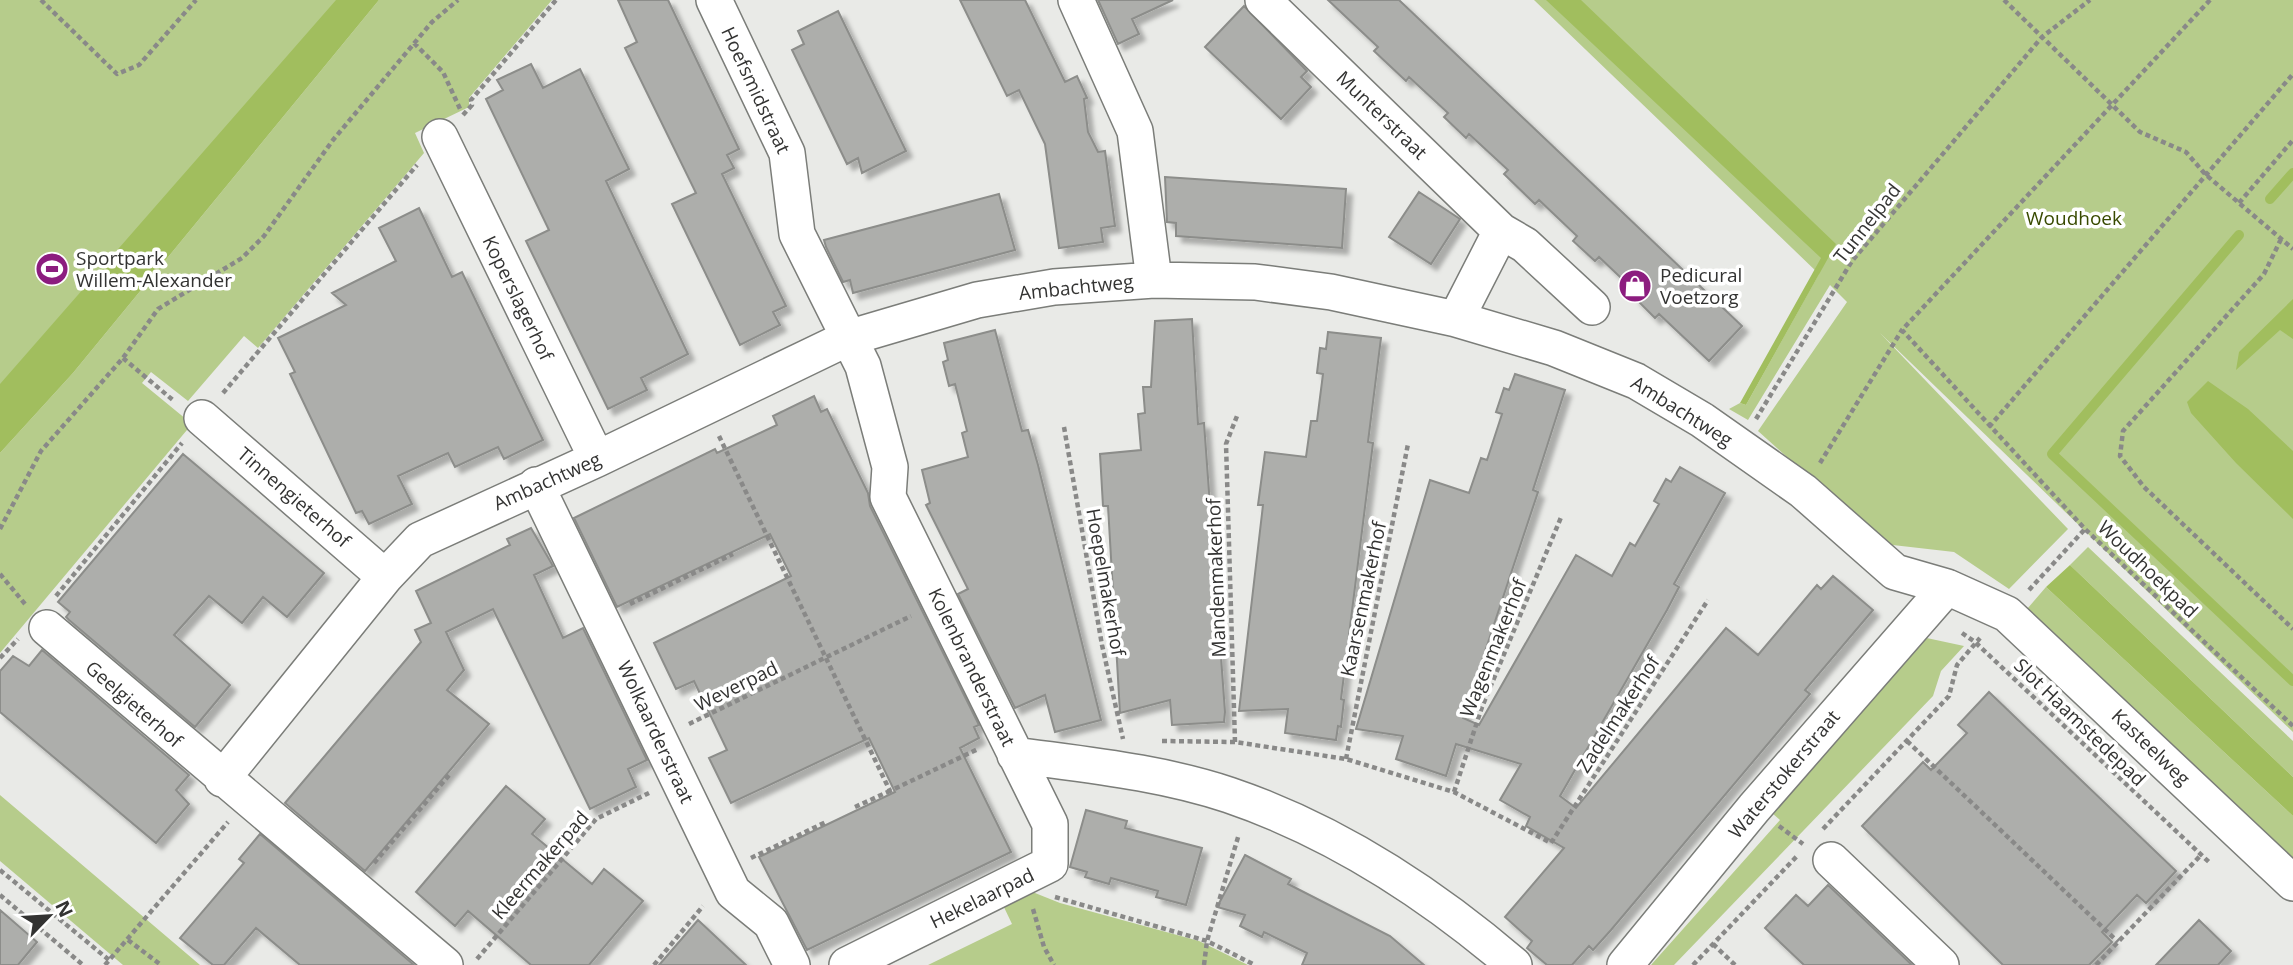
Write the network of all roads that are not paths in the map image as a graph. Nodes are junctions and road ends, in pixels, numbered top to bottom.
1 (714, 0) edge
2 (1076, 0) edge
3 (1262, 0) edge
4 (451, 126) road end
5 (1502, 231) junction
6 (1154, 280) junction
7 (1592, 307) dead end
8 (1456, 319) junction
9 (848, 338) junction
10 (202, 418) road end
11 (597, 459) junction
12 (536, 485) junction
13 (385, 577) junction
14 (1947, 587) junction
15 (2007, 614) joint
16 (37, 620) road end
17 (1011, 745) junction
18 (234, 789) junction
19 (1818, 848) road end
20 (2293, 883) edge
21 (445, 965) edge
22 (792, 965) edge
23 (847, 965) edge
24 (1514, 965) edge
25 (1625, 965) edge
26 (1941, 965) edge

1 - 9 street, Hoefsmidstraat
2 - 6 street
3 - 5 street, Munterstraat
4 - 11 street, Koperslagerhof
5 - 7 street, Munterstraat
5 - 8 street
6 - 8 street, Ambachtweg
6 - 9 street, Ambachtweg
8 - 14 street, Ambachtweg
9 - 11 street, Ambachtweg
9 - 17 street, Kolenbranderstraat
10 - 13 street, Tinnengieterhof
11 - 12 street, Ambachtweg
12 - 13 street, Ambachtweg
12 - 22 street, Wolkaarderstraat
13 - 18 street, Ambachtweg
14 - 15 street, Ambachtweg
14 - 25 street, Waterstokerstraat
15 - 20 street, Kasteelweg
16 - 18 street, Geelgieterhof
17 - 23 street, Hekelaarpad
17 - 24 street, Kolenbranderstraat
18 - 21 street
19 - 26 street

